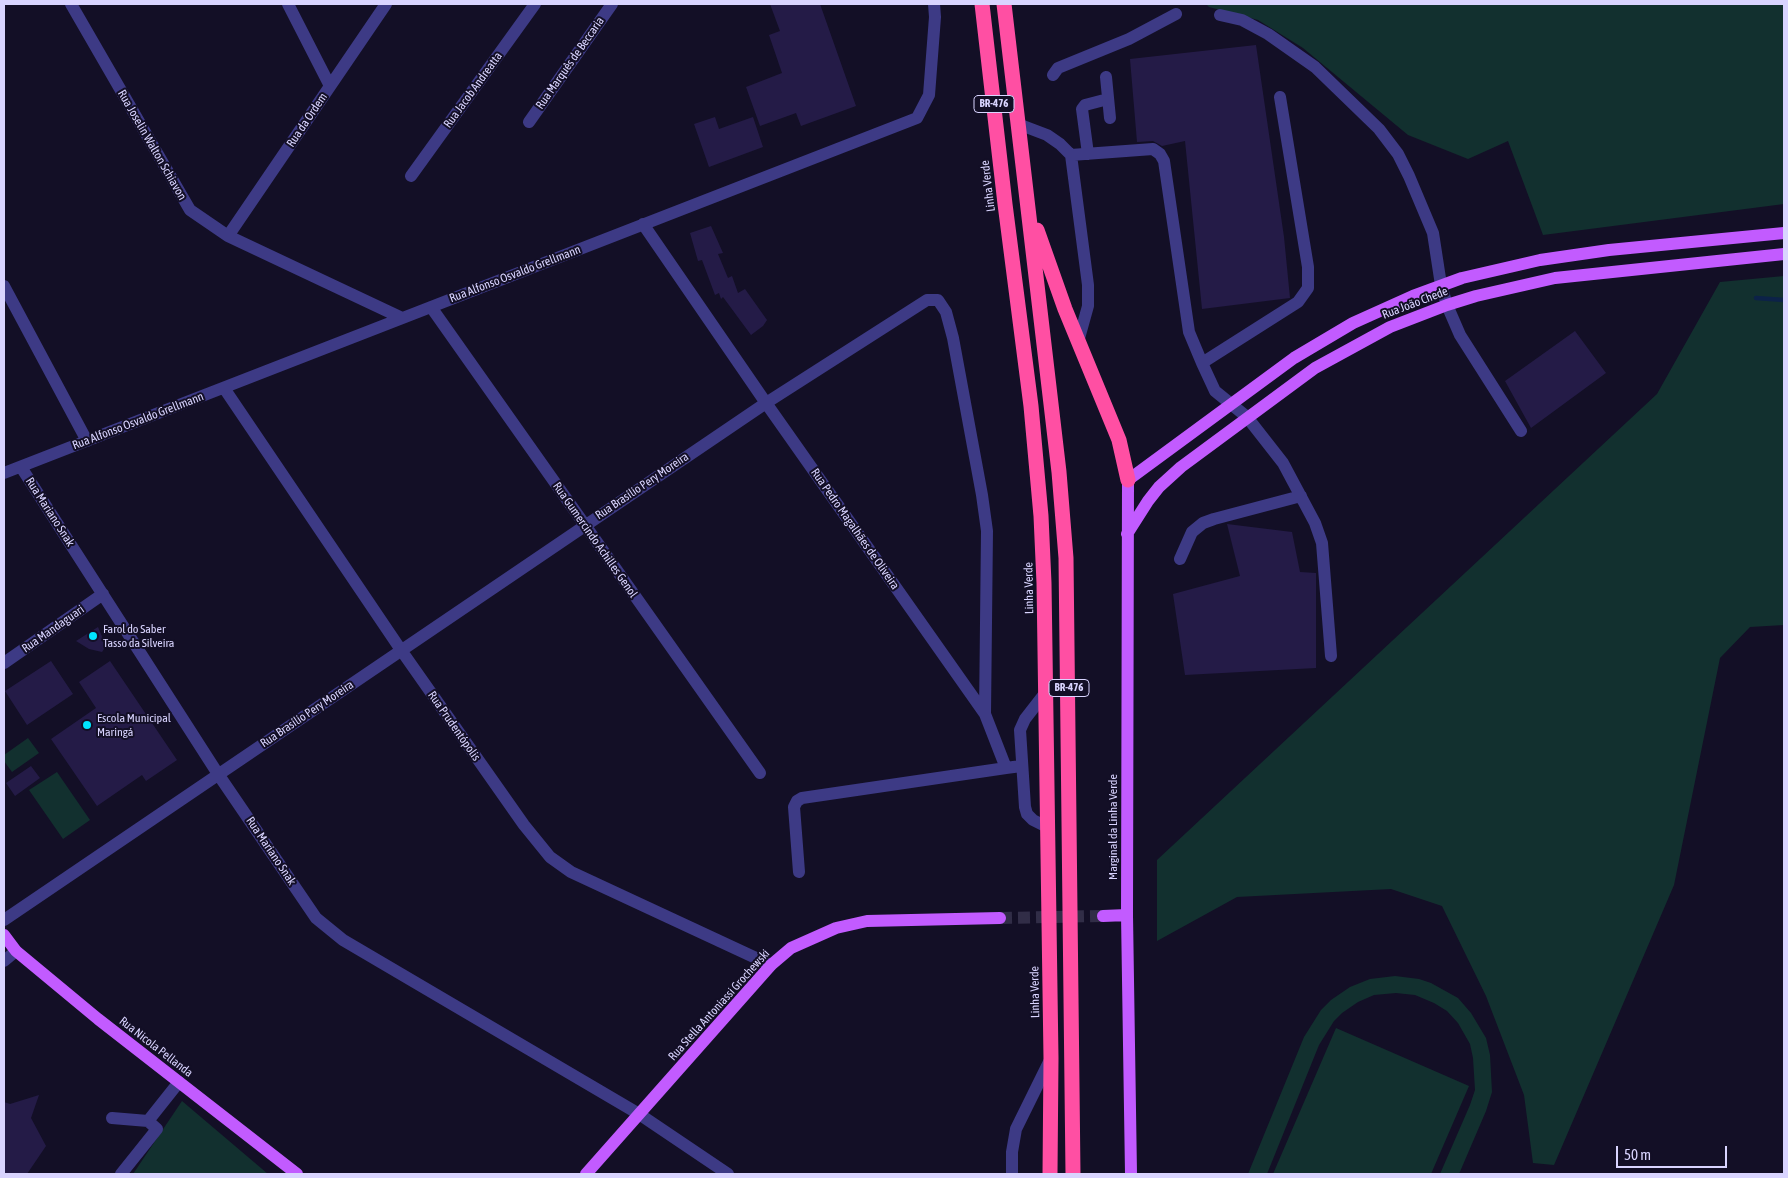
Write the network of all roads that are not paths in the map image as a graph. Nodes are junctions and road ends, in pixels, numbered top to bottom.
1 (71, 4) edge
2 (288, 4) edge
3 (386, 4) edge
4 (535, 4) edge
5 (612, 4) edge
6 (934, 4) edge
7 (982, 4) edge
8 (1004, 4) edge
9 (1176, 14) dead end
10 (1220, 15) dead end
11 (1053, 75) dead end
12 (1106, 77) dead end
13 (330, 86) junction
14 (1280, 98) dead end
15 (1108, 99) junction
16 (1110, 118) dead end
17 (529, 122) dead end
18 (1018, 124) junction
19 (1088, 154) junction
20 (1071, 155) junction
21 (411, 176) dead end
22 (1028, 203) junction
23 (643, 224) junction
24 (1784, 233) edge
25 (228, 236) junction
26 (1673, 244) junction
27 (1784, 254) edge
28 (1676, 265) junction
29 (1441, 285) junction
30 (4, 286) edge
31 (1447, 304) junction
32 (431, 307) junction
33 (402, 318) junction
34 (1078, 342) junction
35 (1202, 363) junction
36 (224, 388) junction
37 (766, 403) junction
38 (1231, 403) junction
39 (1247, 417) junction
40 (1521, 431) dead end
41 (87, 441) junction
42 (21, 467) junction
43 (4, 473) edge
44 (1128, 480) junction
45 (1301, 496) junction
46 (584, 525) junction
47 (1127, 534) junction
48 (1180, 559) dead end
49 (103, 594) junction
50 (401, 650) junction
51 (1331, 656) dead end
52 (4, 663) edge
53 (1046, 692) junction
54 (985, 714) junction
55 (1021, 766) junction
56 (1006, 768) junction
57 (760, 773) dead end
58 (218, 774) junction
59 (1047, 828) junction
60 (799, 872) dead end
61 (1127, 915) junction
62 (1103, 916) tunnel mouth
63 (1000, 918) tunnel mouth
64 (4, 920) edge
65 (4, 935) edge
66 (16, 951) junction
67 (4, 961) edge
68 (771, 965) junction
69 (1051, 1058) junction
70 (179, 1082) junction
71 (639, 1114) junction
72 (112, 1118) dead end
73 (148, 1121) junction
74 (121, 1174) edge
75 (297, 1174) edge
76 (586, 1174) edge
77 (728, 1174) edge
78 (1012, 1174) edge
79 (1050, 1174) edge
80 (1074, 1174) edge
81 (1132, 1174) edge

1 - 25 street, Rua Joselin Walton Schiavon
2 - 13 street
3 - 13 street, Rua da Ordem
4 - 21 street, Rua Jacob Andreatta
5 - 17 street, Rua Marquês de Beccaria
6 - 23 street, Rua Alfonso Osvaldo Grellmann
7 - 53 highway, Linha Verde / BR-476
8 - 18 highway, BR-476
9 - 11 street
10 - 29 street
12 - 15 street
13 - 25 street, Rua da Ordem
14 - 35 street
15 - 16 street
15 - 19 street
18 - 20 street
18 - 22 highway, BR-476
19 - 20 street
19 - 35 street
20 - 34 street
22 - 34 highway
22 - 80 highway, BR-476
23 - 32 street, Rua Alfonso Osvaldo Grellmann
23 - 37 street, Rua Pedro Magalhães de Oliveira
24 - 26 main road, Rua João Chede
25 - 33 street, Rua Joselin Walton Schiavon
26 - 28 main road
26 - 29 main road, Rua João Chede
27 - 28 main road, Rua João Chede
28 - 31 main road, Rua João Chede
29 - 31 street
29 - 38 main road, Rua João Chede
30 - 41 street
31 - 39 main road, Rua João Chede
31 - 40 street
32 - 33 street, Rua Alfonso Osvaldo Grellmann
32 - 46 street, Rua Gumercindo Achilles Genol
33 - 36 street, Rua Alfonso Osvaldo Grellmann
34 - 44 highway
35 - 38 street
36 - 41 street, Rua Alfonso Osvaldo Grellmann
36 - 50 street, Rua Prudentópolis
37 - 46 street, Rua Brasílio Pery Moreira
37 - 54 street, Rua Pedro Magalhães de Oliveira
37 - 54 street, Rua Brasílio Pery Moreira
38 - 39 street
38 - 44 main road, Rua João Chede
39 - 45 street
39 - 47 main road, Rua João Chede
41 - 42 street, Rua Alfonso Osvaldo Grellmann
42 - 43 street, Rua Alfonso Osvaldo Grellmann
42 - 49 street, Rua Mariano Snak
44 - 47 main road, Marginal da Linha Verde
45 - 48 street
45 - 51 street
46 - 50 street, Rua Brasílio Pery Moreira
46 - 57 street, Rua Gumercindo Achilles Genol
47 - 61 main road, Marginal da Linha Verde
49 - 52 street, Rua Mandaguari
49 - 58 street, Rua Mariano Snak
50 - 58 street, Rua Brasílio Pery Moreira
50 - 68 street, Rua Prudentópolis
53 - 55 street
53 - 59 highway, Linha Verde / BR-476
54 - 56 street, Rua Pedro Magalhães de Oliveira
55 - 56 street
55 - 59 street
56 - 60 street
58 - 64 street, Rua Brasílio Pery Moreira
58 - 71 street, Rua Mariano Snak
59 - 69 highway, Linha Verde / BR-476
61 - 62 main road
61 - 81 main road, Marginal da Linha Verde
63 - 68 main road, Rua Stella Antoniassi Grochewski
65 - 66 main road, Rua Nicola Pellanda
66 - 67 street
66 - 70 main road, Rua Nicola Pellanda
68 - 71 main road, Rua Stella Antoniassi Grochewski
69 - 78 street
69 - 79 highway, Linha Verde / BR-476
70 - 73 street
70 - 75 main road, Rua Nicola Pellanda
71 - 76 main road, Rua Stella Antoniassi Grochewski
71 - 77 street, Rua Mariano Snak
72 - 73 street
73 - 74 street

